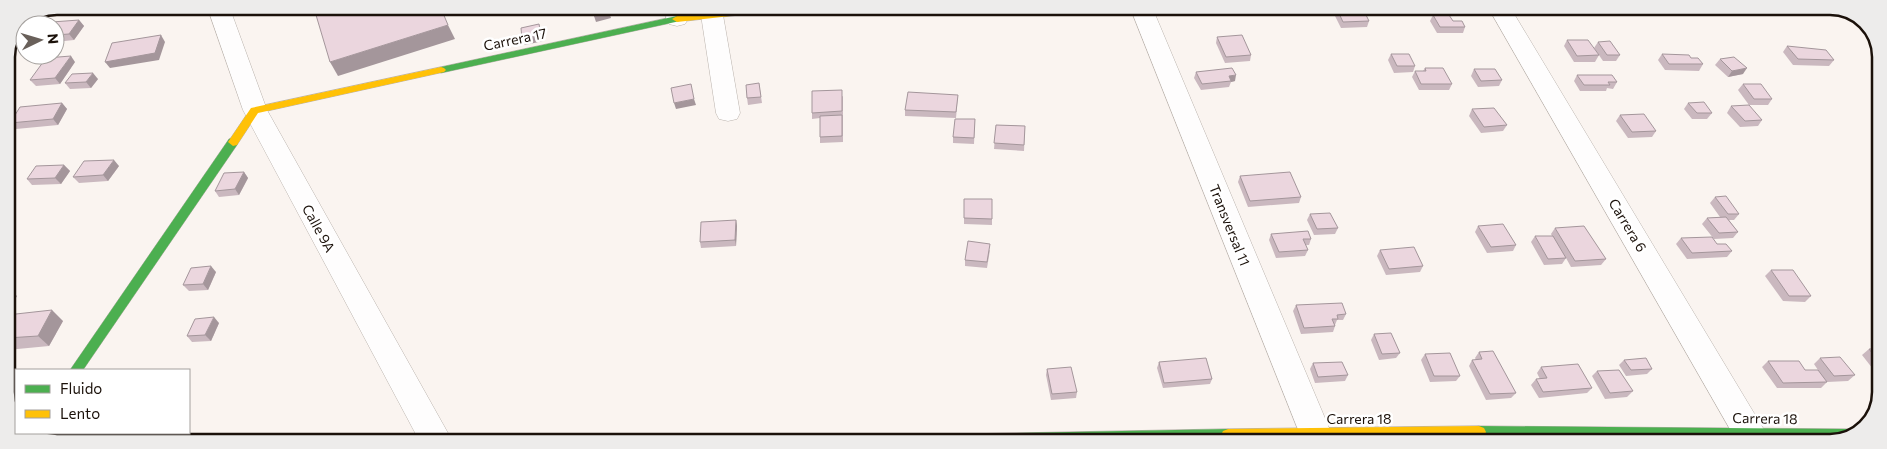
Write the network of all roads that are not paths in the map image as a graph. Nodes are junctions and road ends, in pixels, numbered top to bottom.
1 (221, 15) edge
2 (669, 15) edge
3 (712, 15) edge
4 (1144, 15) edge
5 (1504, 15) edge
6 (255, 110) junction
7 (728, 113) dead end
8 (77, 369) edge
9 (432, 434) edge
10 (1315, 434) edge
11 (1751, 434) edge

1 - 6 street, Calle 9A
2 - 6 street, Carrera 17
3 - 7 street
4 - 10 street, Transversal 11
5 - 11 street, Carrera 6
6 - 8 street
6 - 9 street, Calle 9A

